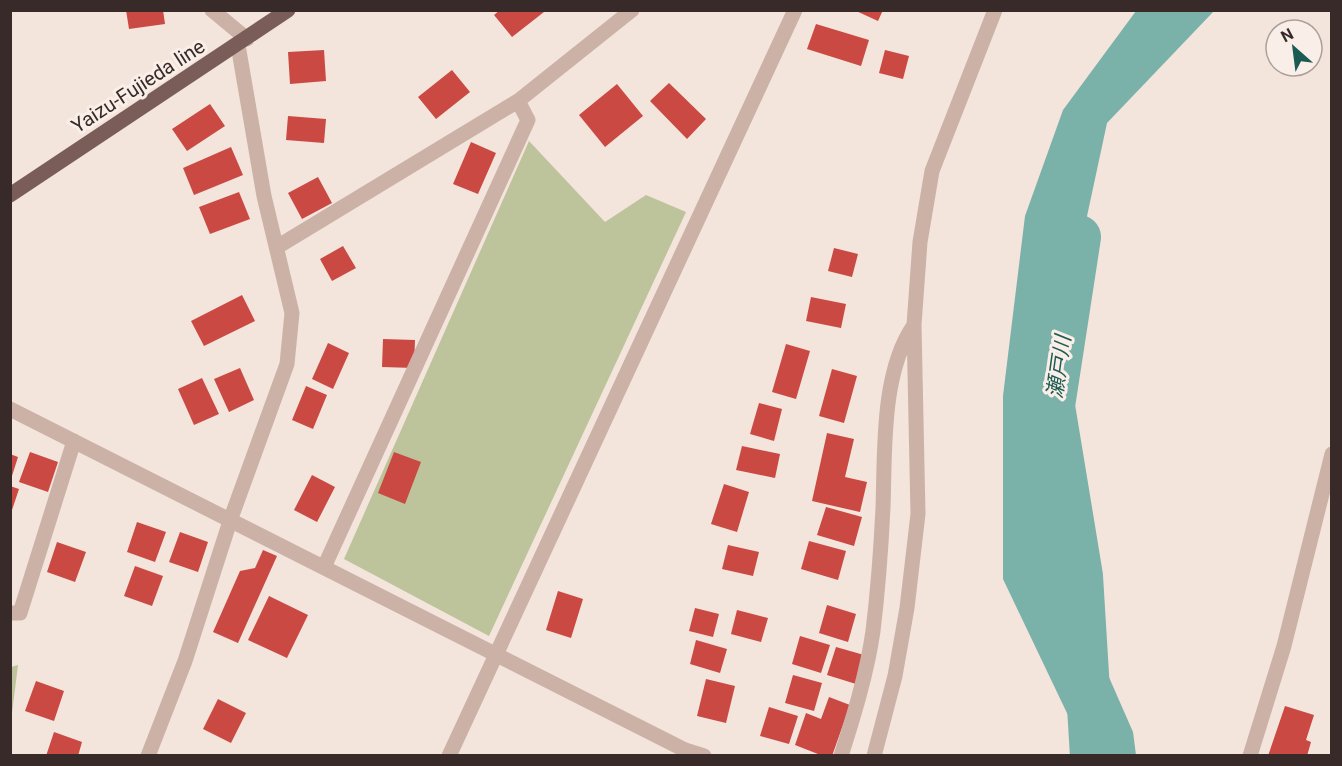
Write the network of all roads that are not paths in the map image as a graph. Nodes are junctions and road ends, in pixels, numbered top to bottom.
1 (212, 10) edge
2 (288, 10) edge
3 (632, 10) edge
4 (795, 10) edge
5 (995, 10) edge
6 (242, 42) junction
7 (518, 101) junction
8 (10, 195) edge
9 (277, 247) junction
10 (914, 325) junction
11 (10, 409) edge
12 (74, 441) junction
13 (1332, 454) edge
14 (231, 518) junction
15 (325, 566) junction
16 (10, 613) edge
17 (496, 652) junction
18 (685, 753) edge
19 (148, 756) edge
20 (449, 756) edge
21 (704, 756) edge
22 (841, 756) edge
23 (874, 756) edge
24 (1250, 756) edge

1 - 6 street
2 - 6 main road, Yaizu-Fujieda line
3 - 7 street
4 - 17 street
5 - 10 street
6 - 8 main road, Yaizu-Fujieda line
6 - 9 street
7 - 9 street
7 - 15 street
9 - 14 street
10 - 22 street
10 - 23 street
11 - 12 street
12 - 14 street
12 - 16 street
13 - 24 street
14 - 15 street
14 - 19 street
15 - 17 street
17 - 18 street
17 - 20 street
18 - 21 street

